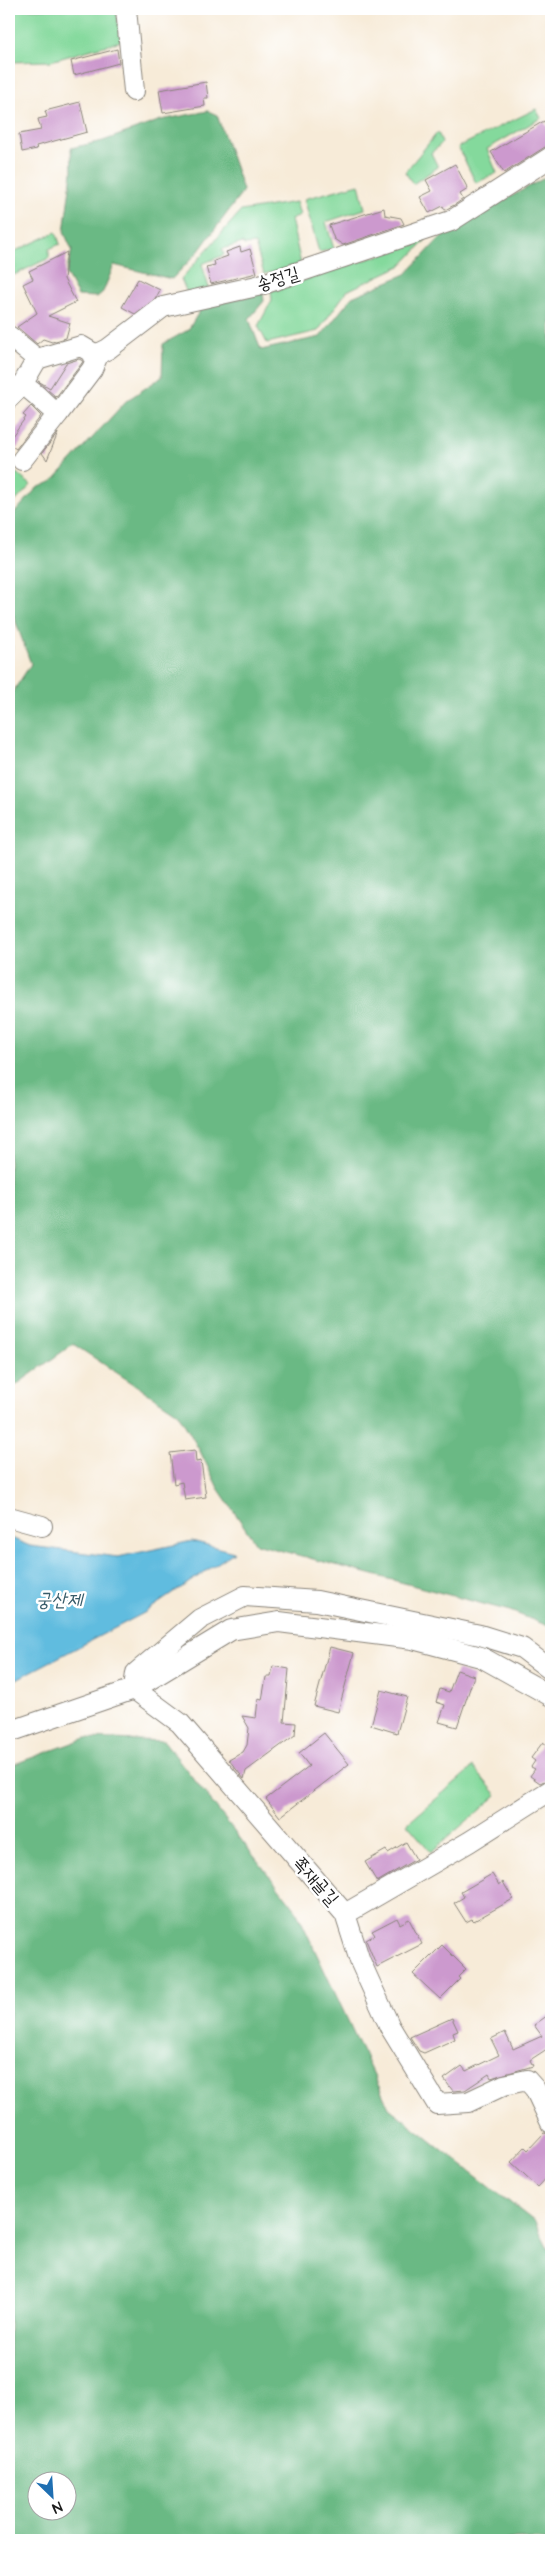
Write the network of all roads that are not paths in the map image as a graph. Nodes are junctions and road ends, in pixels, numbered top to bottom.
1 (126, 9) edge
2 (134, 91) dead end
3 (551, 158) edge
4 (9, 336) edge
5 (99, 353) junction
6 (37, 358) junction
7 (16, 391) edge
8 (58, 414) junction
9 (22, 460) dead end
10 (9, 1517) edge
11 (42, 1526) dead end
12 (551, 1670) edge
13 (134, 1688) junction
14 (551, 1696) edge
15 (9, 1732) edge
16 (551, 1790) edge
17 (345, 1914) junction
18 (551, 2123) edge

1 - 2 street
3 - 5 street, 송정길
4 - 6 street
5 - 6 street
5 - 8 street
6 - 7 street
7 - 8 street
8 - 9 street
10 - 11 street
12 - 13 street
13 - 14 street
13 - 15 street
13 - 17 street, 쪽재골길
16 - 17 street
17 - 18 street, 쪽재골길

